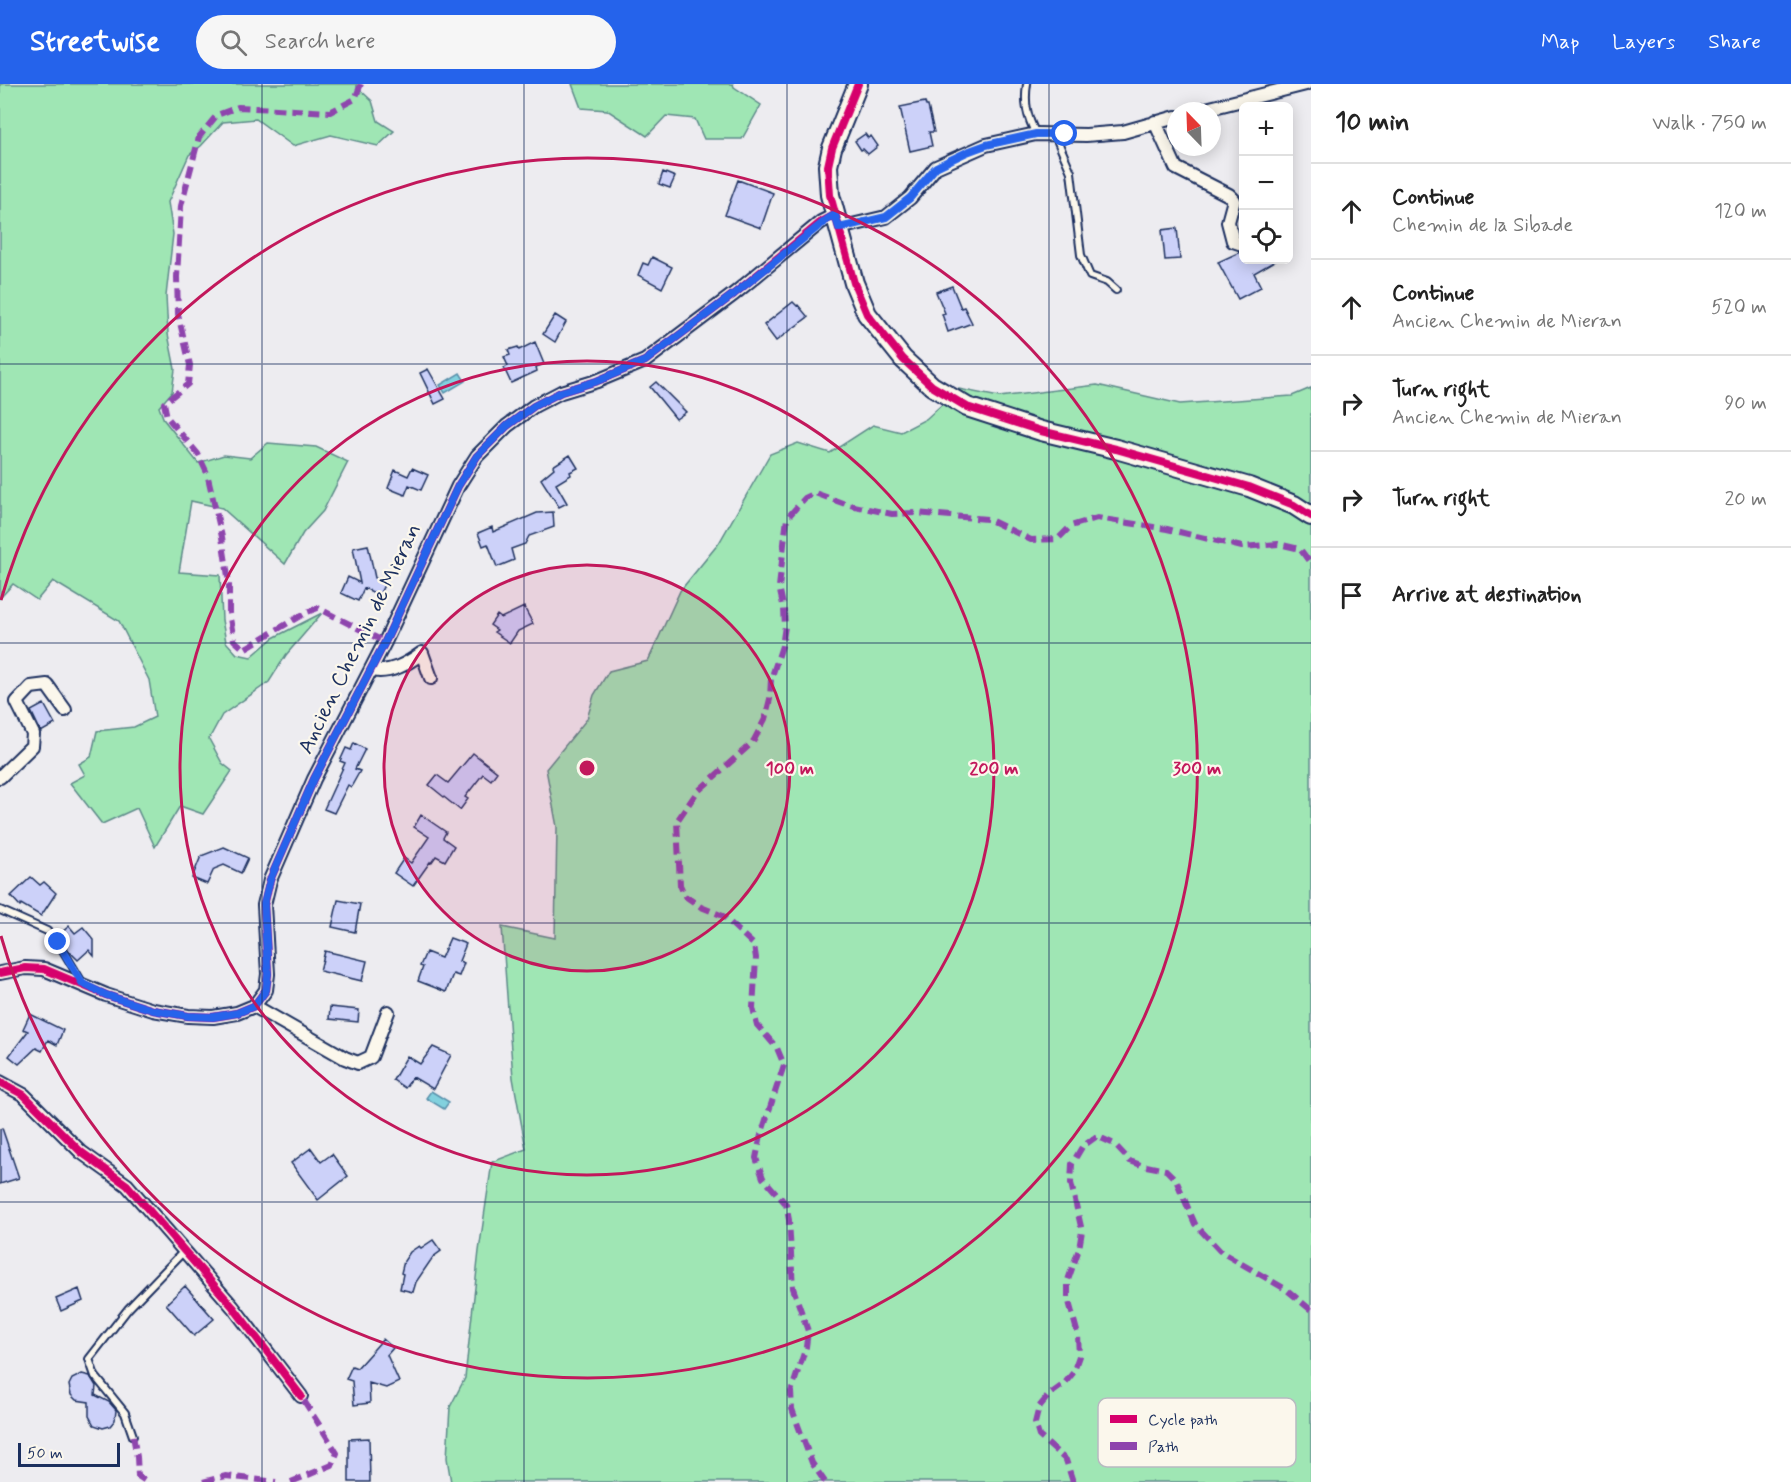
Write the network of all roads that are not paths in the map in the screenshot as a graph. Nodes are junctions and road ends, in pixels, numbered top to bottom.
1 (858, 84) edge
2 (1027, 84) edge
3 (1306, 84) edge
4 (1221, 105) edge
5 (1167, 120) edge
6 (1155, 123) junction
7 (1036, 134) junction
8 (1055, 135) junction
9 (837, 222) junction
10 (1239, 242) edge
11 (1116, 290) dead end
12 (1311, 516) edge
13 (371, 670) junction
14 (431, 678) dead end
15 (65, 710) dead end
16 (0, 777) edge
17 (0, 910) edge
18 (0, 973) edge
19 (83, 984) junction
20 (254, 1006) junction
21 (388, 1012) dead end
22 (0, 1082) edge
23 (184, 1251) junction
24 (301, 1396) dead end
25 (133, 1436) dead end

1 - 9 street
2 - 7 lane
3 - 4 street
5 - 6 street, Ancien Chemin de Mieran
6 - 8 street, Ancien Chemin de Mieran
6 - 10 street
7 - 8 street, Ancien Chemin de Mieran
7 - 9 street, Ancien Chemin de Mieran
8 - 11 lane
9 - 12 street
9 - 13 street, Ancien Chemin de Mieran
13 - 14 street
13 - 20 street, Ancien Chemin de Mieran
15 - 16 street
17 - 19 lane
18 - 19 street
19 - 20 street
20 - 21 street
22 - 23 street
23 - 24 street
23 - 25 lane

